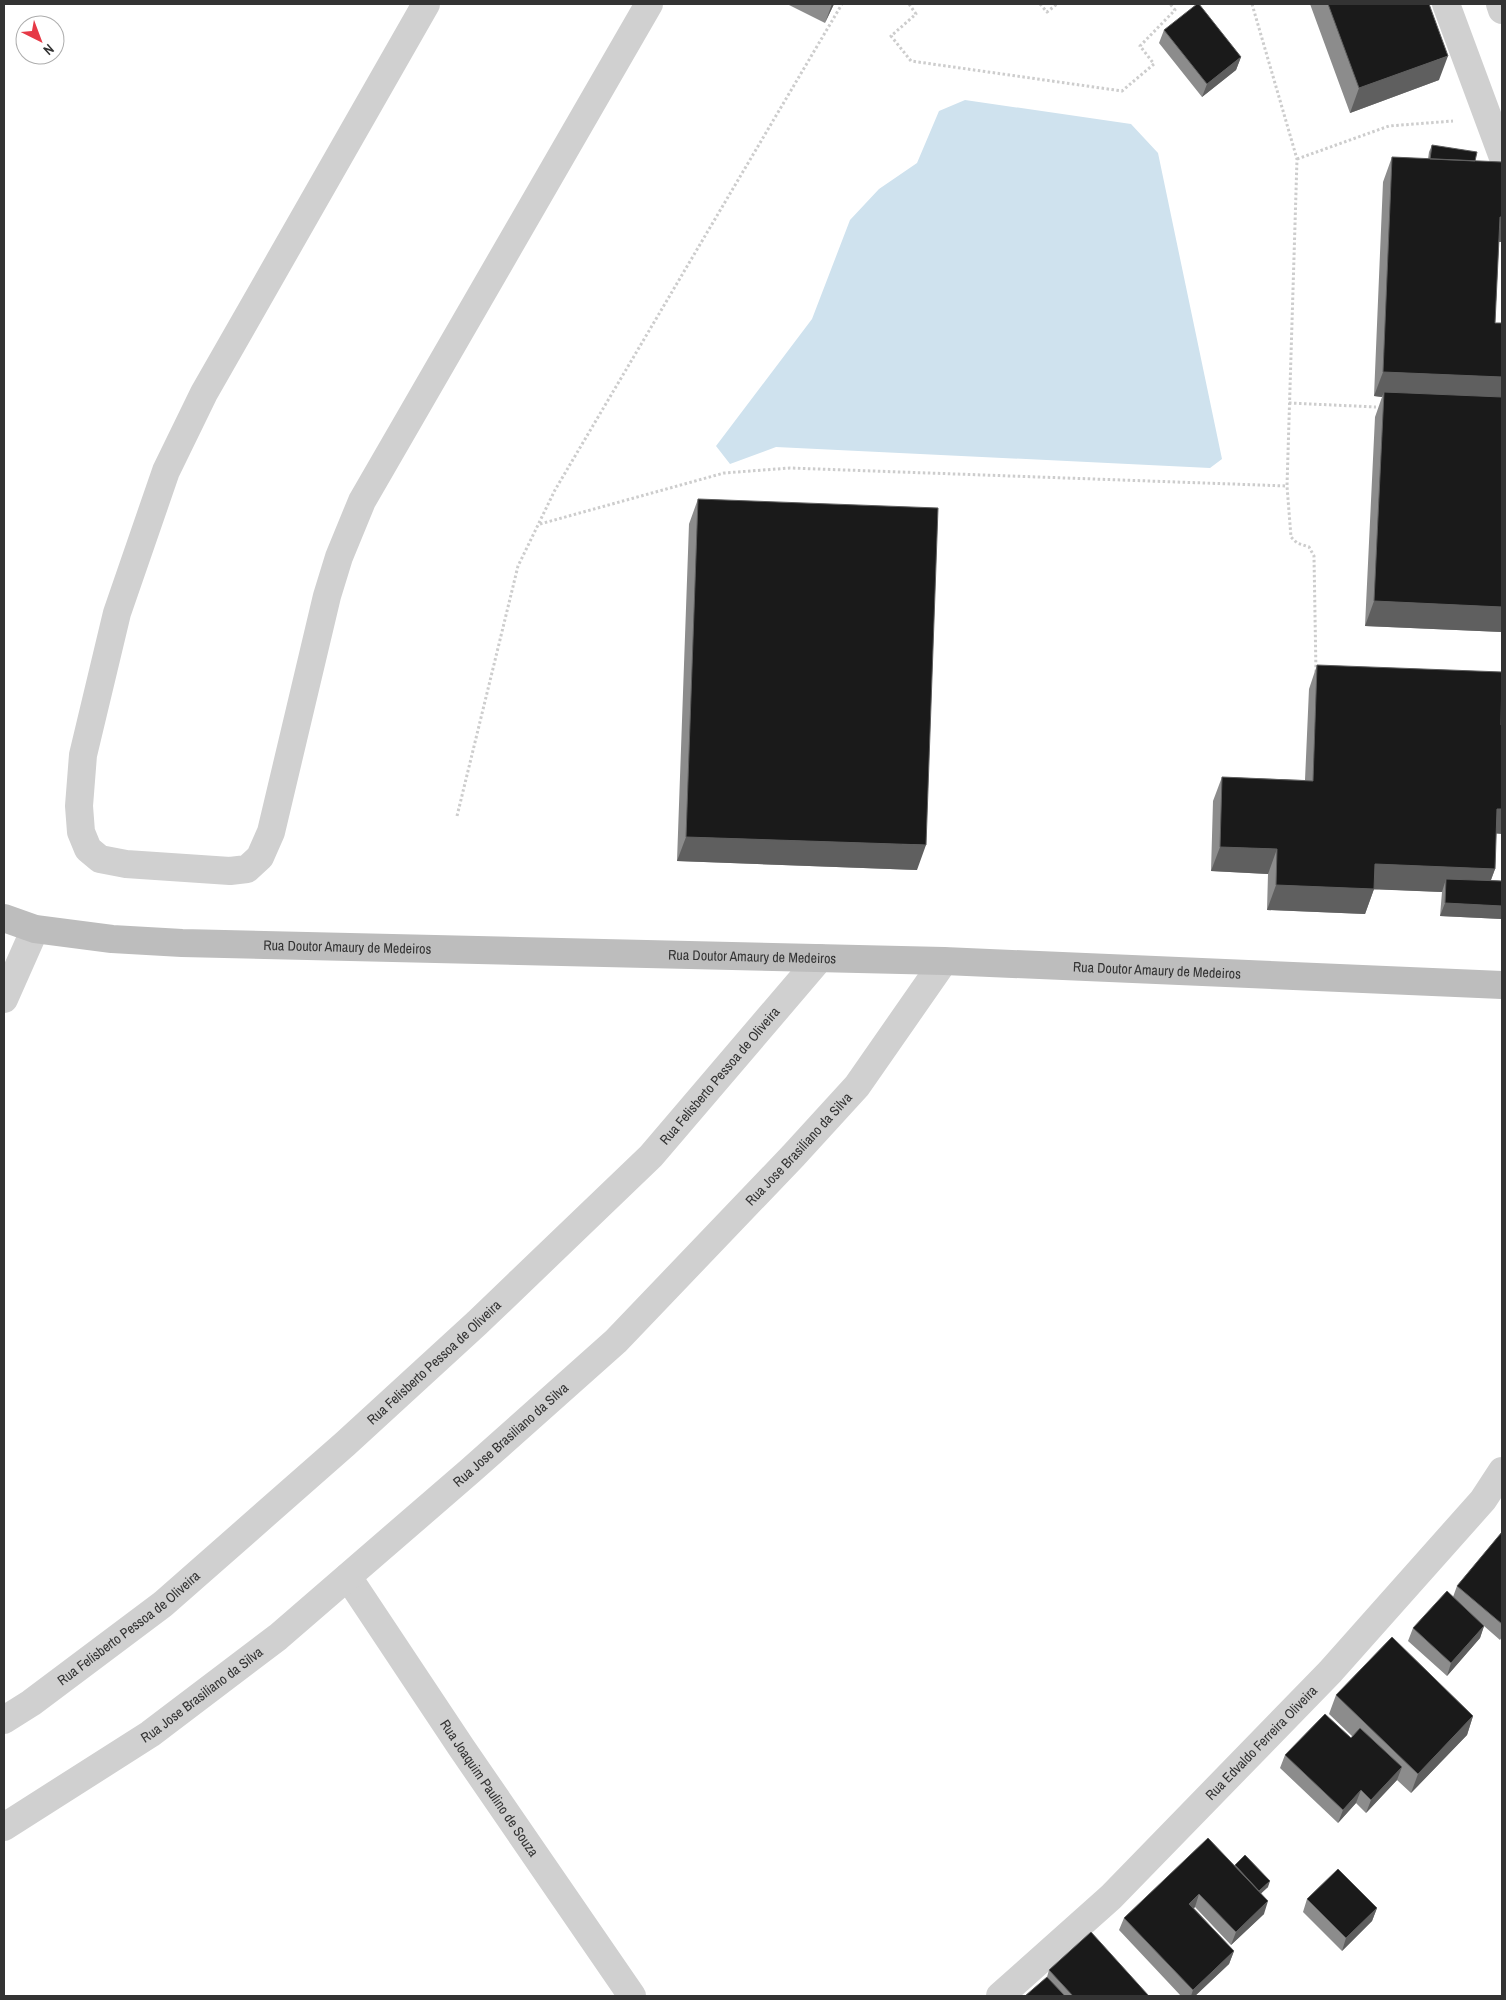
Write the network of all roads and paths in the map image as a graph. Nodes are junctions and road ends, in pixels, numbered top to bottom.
1 (426, 4) edge
2 (649, 4) edge
3 (842, 4) edge
4 (909, 4) edge
5 (1040, 4) edge
6 (1057, 4) edge
7 (1170, 4) edge
8 (1252, 4) edge
9 (1446, 4) edge
10 (1500, 4) edge
11 (1502, 10) edge
12 (1462, 120) dead end
13 (1502, 155) edge
14 (1297, 159) junction
15 (1290, 403) junction
16 (1376, 407) dead end
17 (1287, 486) junction
18 (539, 524) junction
19 (1316, 673) edge
20 (456, 816) dead end
21 (4, 918) edge
22 (34, 929) junction
23 (820, 958) junction
24 (944, 961) junction
25 (1502, 985) edge
26 (4, 999) edge
27 (1502, 1471) edge
28 (1493, 1506) edge
29 (348, 1577) junction
30 (4, 1720) edge
31 (4, 1827) edge
32 (632, 1996) edge
33 (1000, 1996) edge

1 - 2 street
3 - 18 path
4 - 7 path
5 - 6 path
8 - 14 path
9 - 13 street
10 - 11 street
12 - 14 path
14 - 15 path
15 - 16 path
15 - 17 path
17 - 18 path
17 - 19 path
18 - 20 path
21 - 22 street, Rua Doutor Amaury de Medeiros
22 - 23 street, Rua Doutor Amaury de Medeiros
22 - 26 street
23 - 24 street, Rua Doutor Amaury de Medeiros
23 - 30 street, Rua Felisberto Pessoa de Oliveira
24 - 25 street, Rua Doutor Amaury de Medeiros
24 - 29 street, Rua Jose Brasiliano da Silva
27 - 28 street, Rua Edvaldo Ferreira Oliveira
28 - 33 street, Rua Edvaldo Ferreira Oliveira
29 - 31 street, Rua Jose Brasiliano da Silva
29 - 32 street, Rua Joaquim Paulino de Souza

